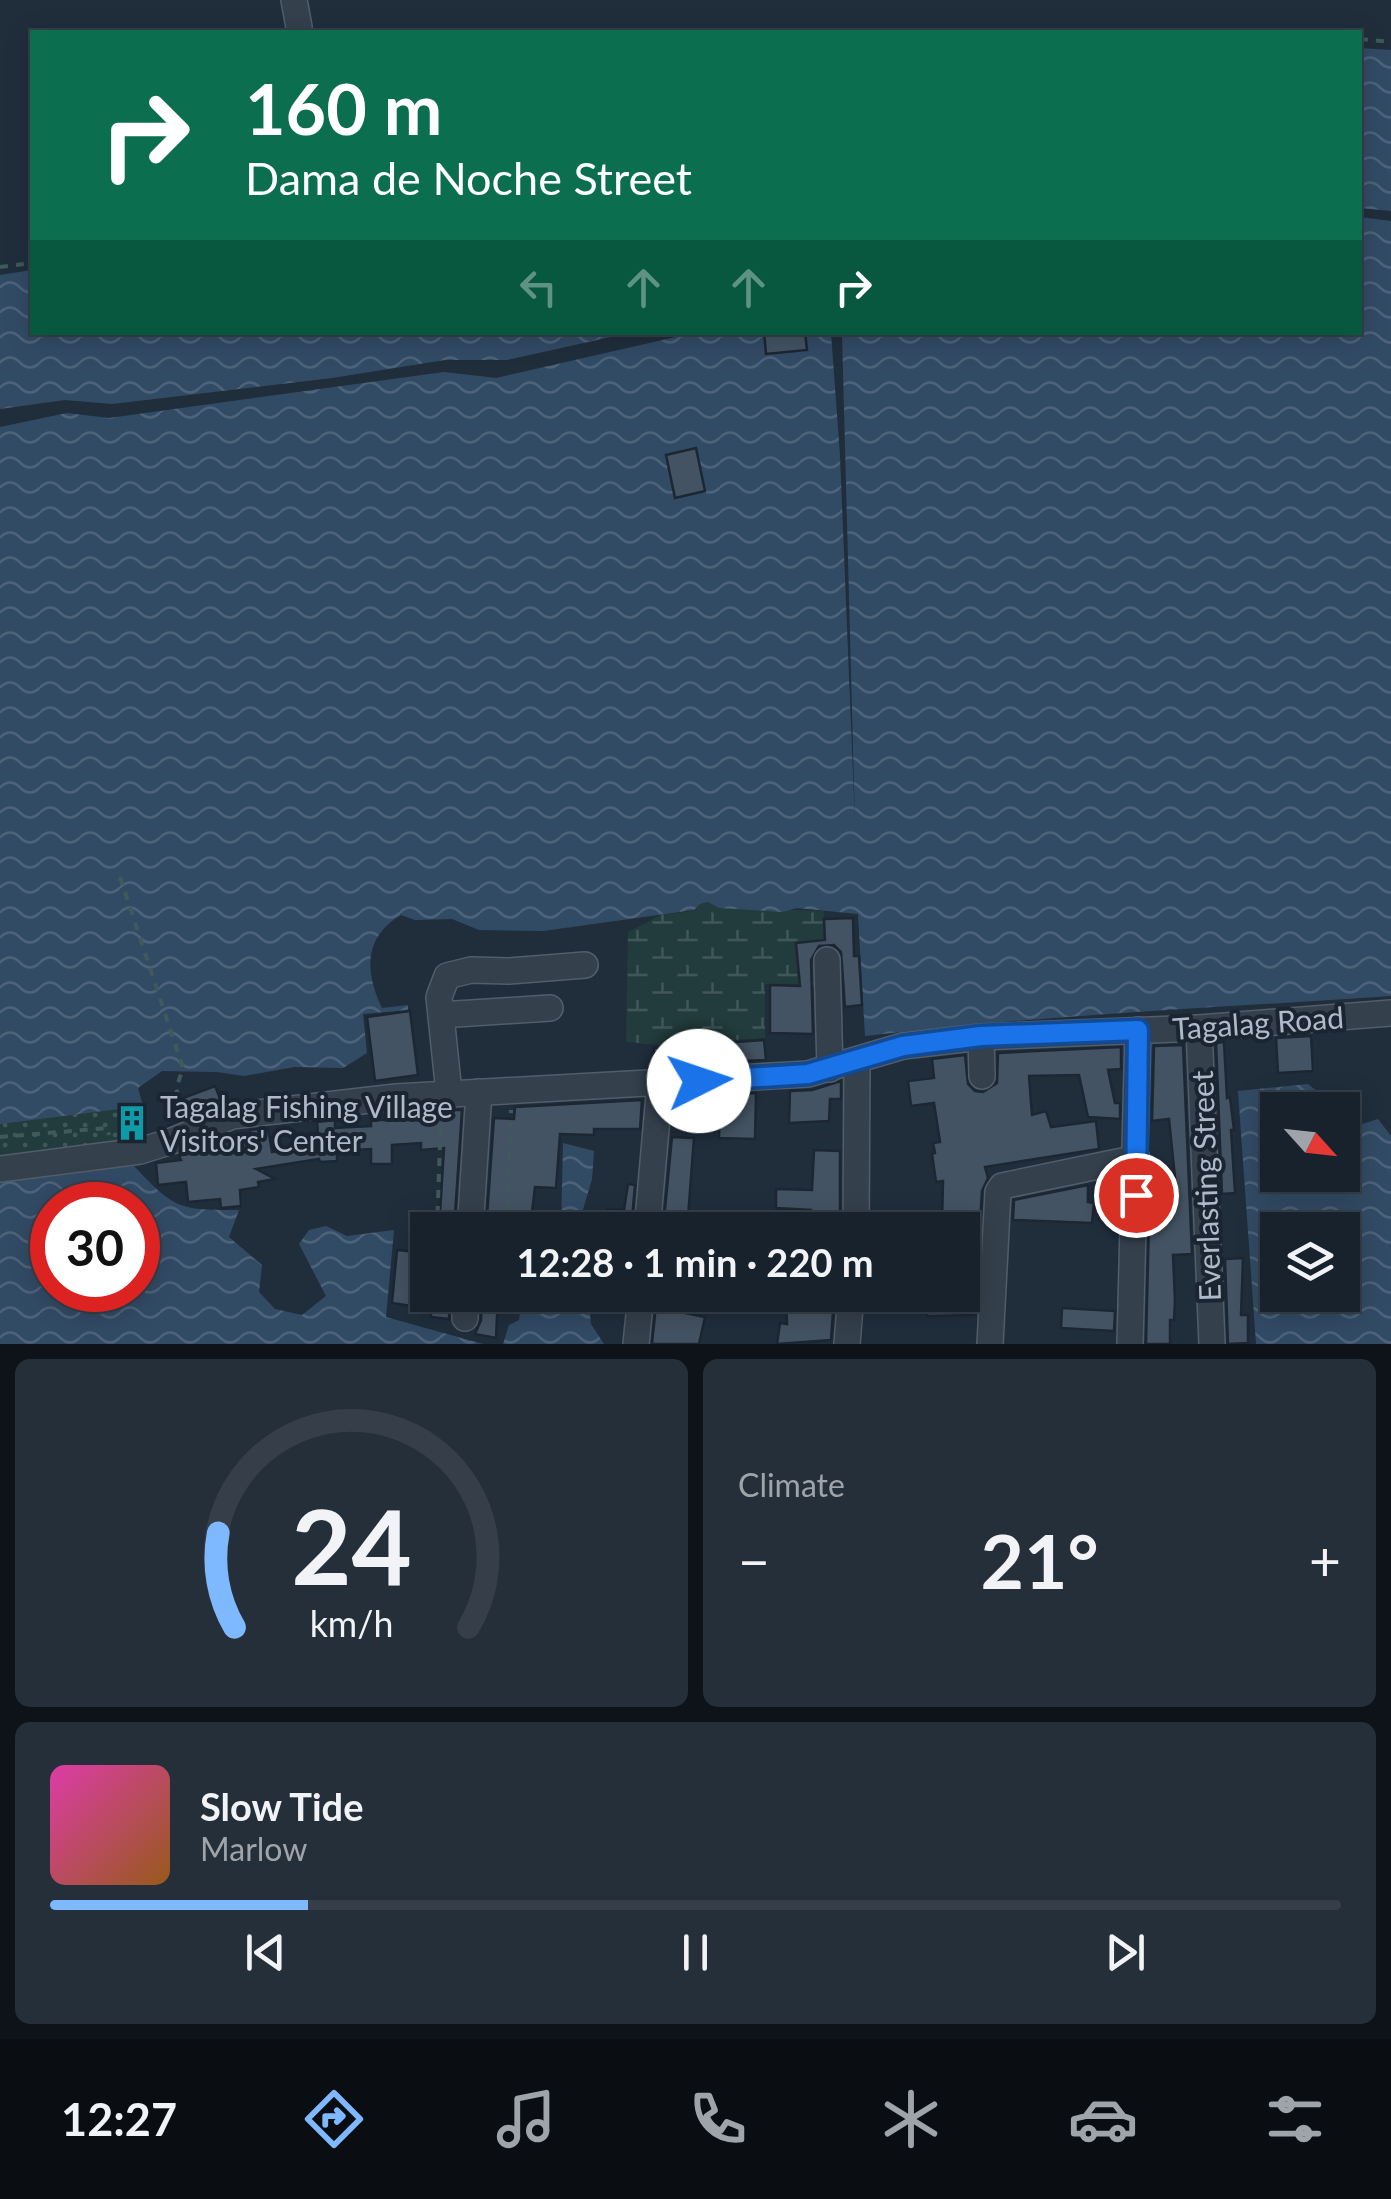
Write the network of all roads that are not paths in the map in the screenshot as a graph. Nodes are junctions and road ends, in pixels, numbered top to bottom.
1 (294, 0) edge
2 (299, 27) dead end
3 (827, 960) dead end
4 (585, 966) dead end
5 (550, 1008) dead end
6 (1391, 1013) edge
7 (440, 1014) junction
8 (1199, 1028) junction
9 (1138, 1030) junction
10 (981, 1036) junction
11 (857, 1060) junction
12 (830, 1069) junction
13 (982, 1076) dead end
14 (660, 1084) junction
15 (479, 1092) junction
16 (445, 1094) junction
17 (1137, 1158) junction
18 (0, 1168) edge
19 (471, 1212) edge
20 (649, 1212) edge
21 (856, 1212) edge
22 (639, 1312) edge
23 (850, 1312) edge
24 (636, 1344) edge
25 (847, 1344) edge
26 (990, 1344) edge
27 (1130, 1344) edge
28 (1212, 1344) edge

1 - 2 street
3 - 12 street
4 - 7 street
5 - 7 street
6 - 8 street, Tagalag Road
7 - 16 street
8 - 9 street, Tagalag Road
8 - 28 street, Everlasting Street
9 - 10 street, Tagalag Road
9 - 17 street
10 - 11 street, Tagalag Road
10 - 13 street
11 - 12 street, Tagalag Road
11 - 21 street
12 - 14 street, Tagalag Road
14 - 15 street, Tagalag Road
14 - 20 street
15 - 16 street, Tagalag Road
15 - 19 street
16 - 18 street, Tagalag Road
17 - 26 street
17 - 27 street
22 - 24 street
23 - 25 street

